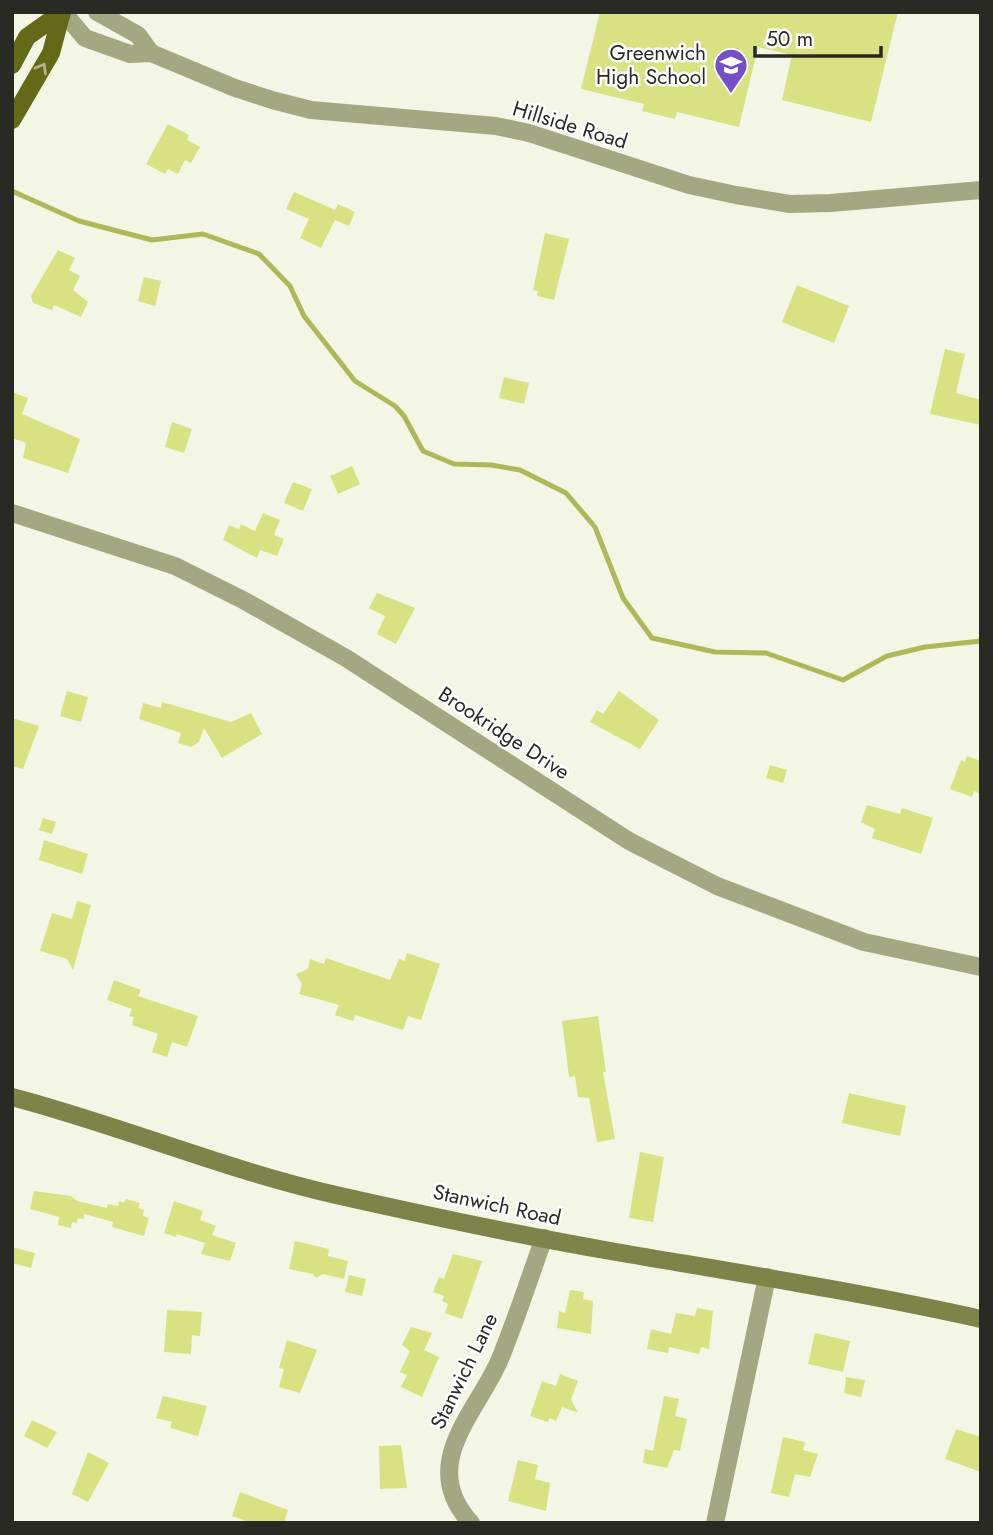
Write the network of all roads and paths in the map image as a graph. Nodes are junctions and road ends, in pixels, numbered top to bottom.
1 (62, 12) edge
2 (97, 12) edge
3 (152, 53) junction
4 (12, 65) edge
5 (12, 120) edge
6 (981, 190) edge
7 (12, 513) edge
8 (981, 967) edge
9 (12, 1097) edge
10 (544, 1238) junction
11 (767, 1277) junction
12 (981, 1319) edge
13 (471, 1523) edge
14 (715, 1523) edge

1 - 3 street, Hillside Road
1 - 4 main road
5 -> 1 main road
2 - 3 street, Hillside Road
3 - 6 street, Hillside Road
7 - 8 street, Brookridge Drive
9 - 10 street, Stanwich Road
10 - 11 street, Stanwich Road
10 - 13 street, Stanwich Lane
11 - 12 street, Stanwich Road
11 - 14 street

